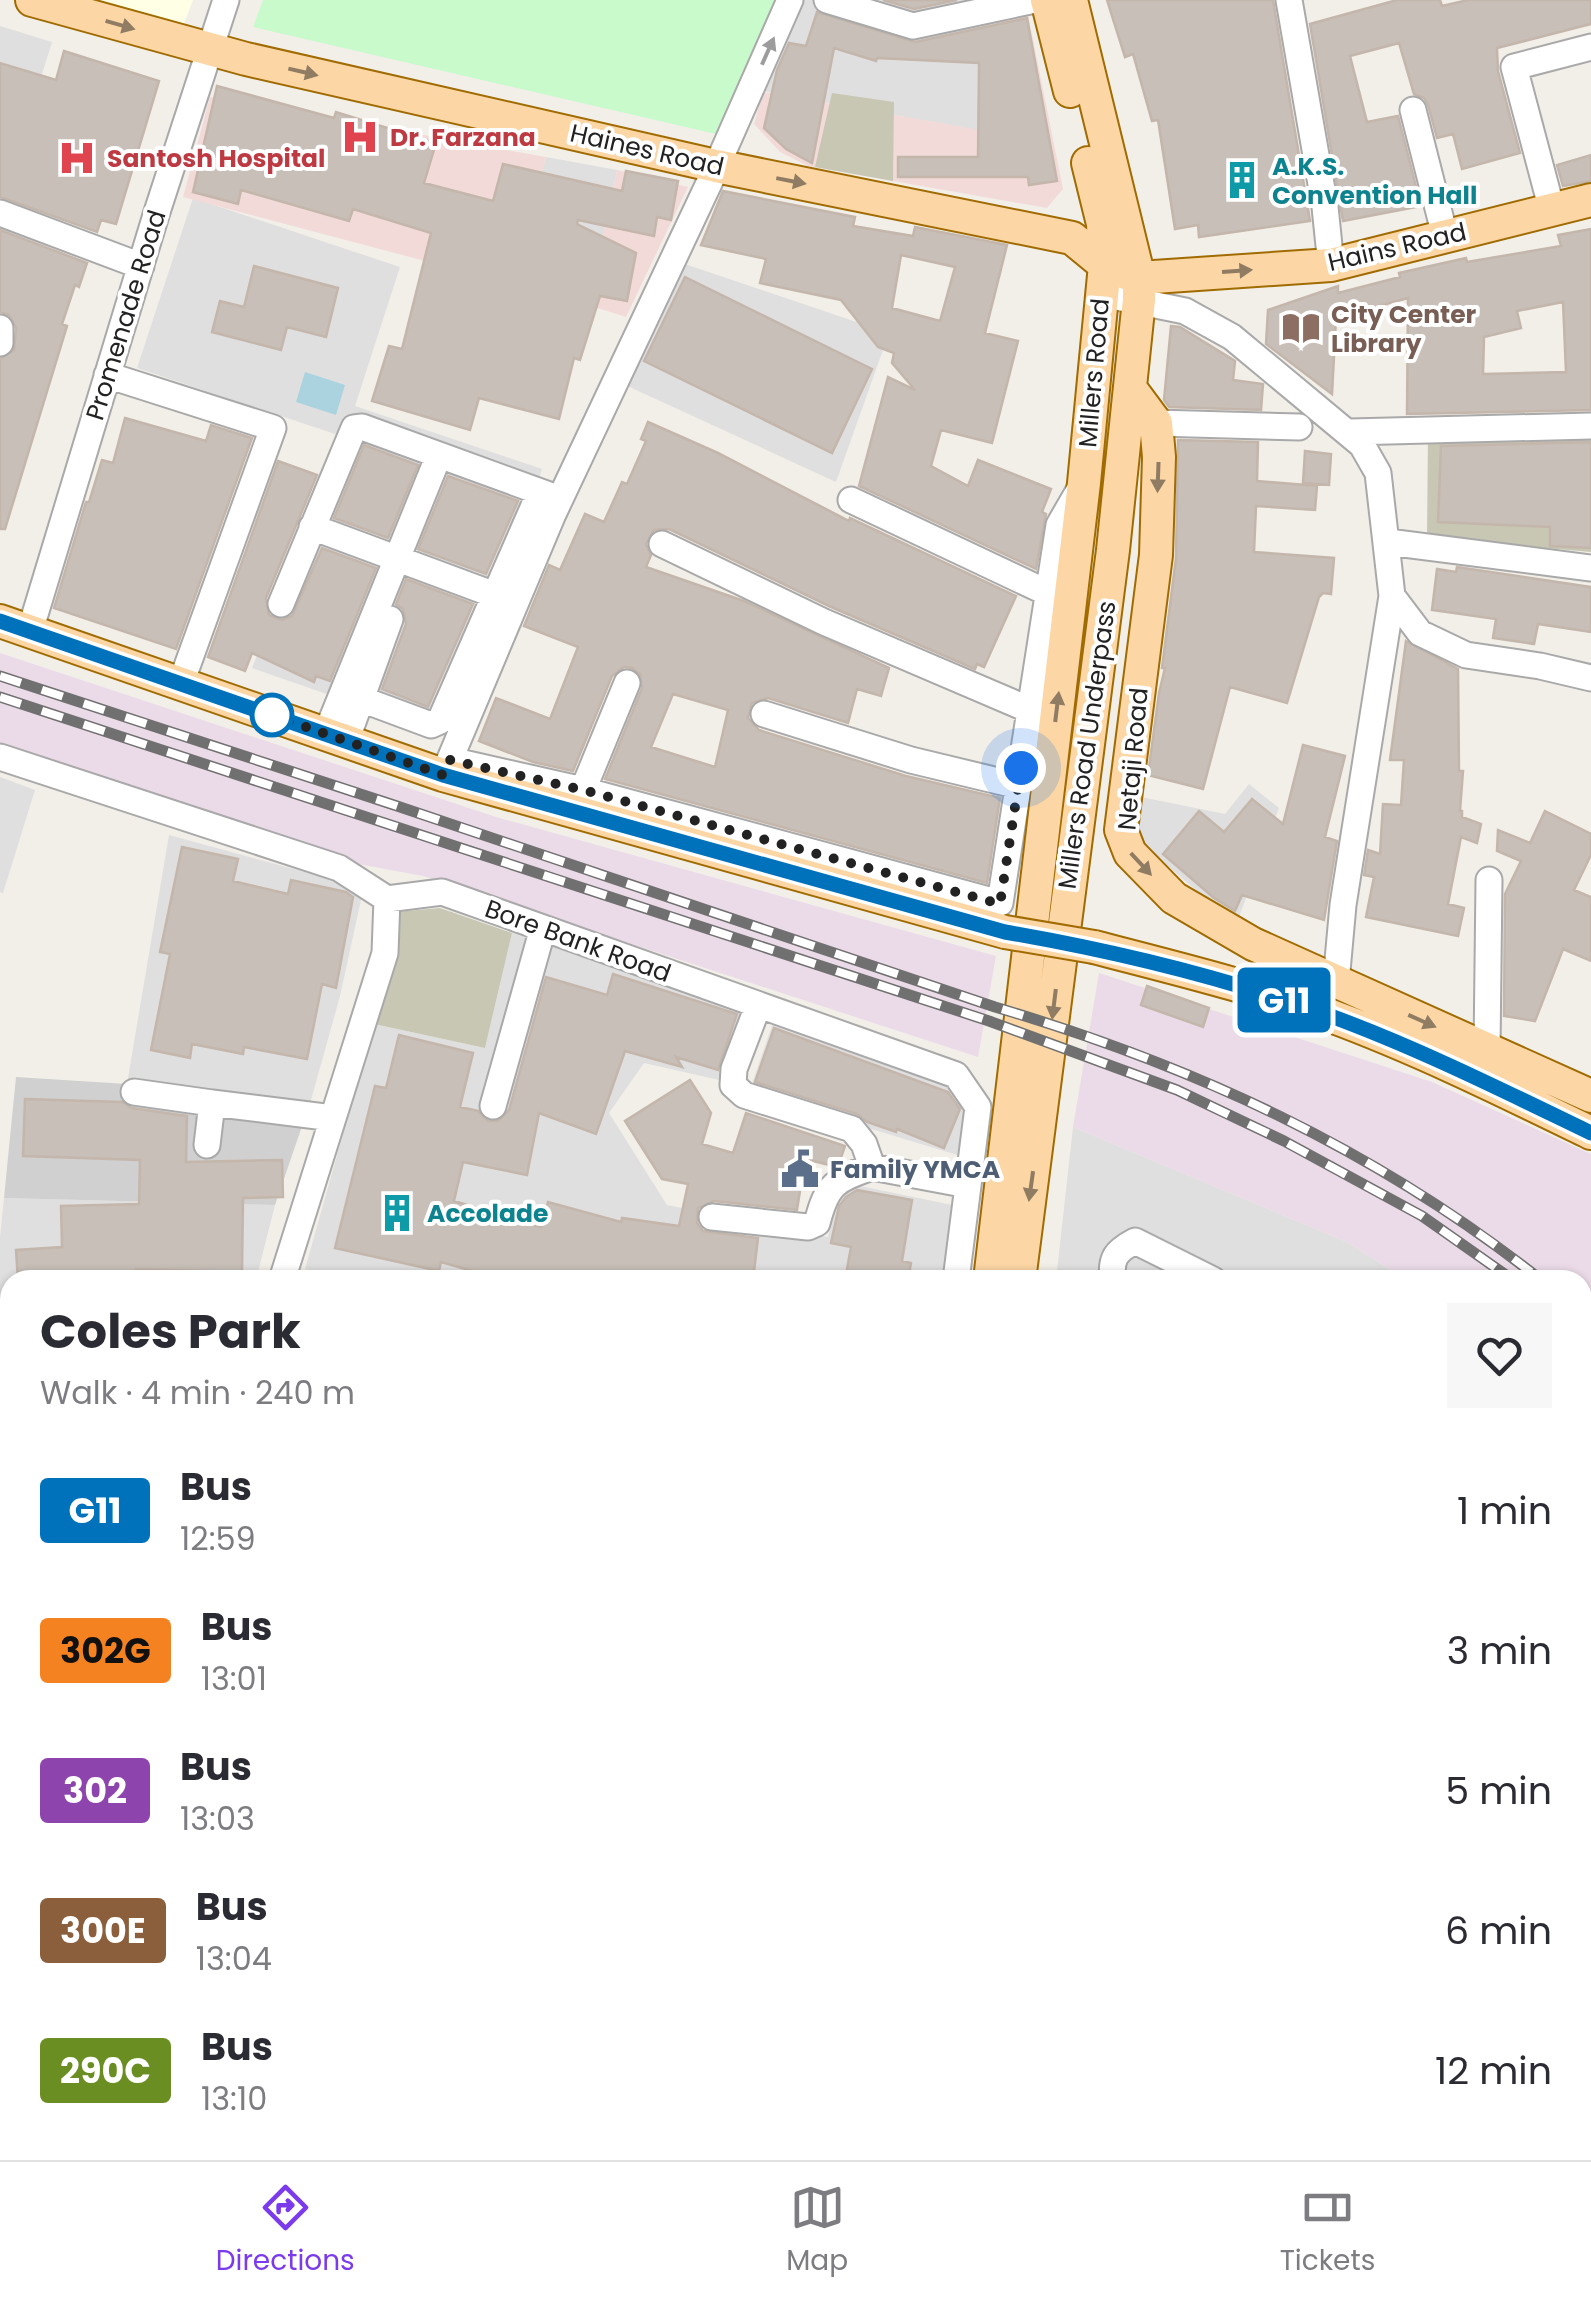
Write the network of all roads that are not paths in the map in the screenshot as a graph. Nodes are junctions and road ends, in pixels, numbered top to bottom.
1 (32, 0) edge
2 (226, 0) edge
3 (790, 0) edge
4 (827, 0) edge
5 (1035, 0) edge
6 (1047, 0) edge
7 (1071, 0) edge
8 (1289, 0) edge
9 (1591, 47) edge
10 (208, 50) junction
11 (1414, 110) dead end
12 (716, 166) junction
13 (1591, 200) edge
14 (1552, 210) junction
15 (0, 213) edge
16 (1446, 236) junction
17 (1331, 265) junction
18 (141, 266) junction
19 (1103, 279) junction
20 (1139, 298) junction
21 (0, 328) edge
22 (0, 343) edge
23 (108, 375) junction
24 (1130, 388) junction
25 (1156, 423) junction
26 (1591, 426) edge
27 (1299, 428) dead end
28 (1350, 432) junction
29 (444, 457) junction
30 (1084, 482) junction
31 (550, 496) junction
32 (850, 500) dead end
33 (312, 528) junction
34 (1388, 542) junction
35 (662, 544) dead end
36 (403, 561) junction
37 (1591, 568) edge
38 (1048, 594) junction
39 (495, 595) junction
40 (1392, 596) junction
41 (280, 604) dead end
42 (15, 626) edge
43 (1591, 678) edge
44 (181, 683) junction
45 (627, 683) dead end
46 (361, 699) junction
47 (1030, 710) junction
48 (764, 714) dead end
49 (336, 737) junction
50 (0, 757) edge
51 (447, 767) junction
52 (1018, 786) junction
53 (583, 790) junction
54 (1489, 880) dead end
55 (387, 899) junction
56 (543, 928) junction
57 (1336, 982) junction
58 (758, 1006) junction
59 (1487, 1050) junction
60 (134, 1092) dead end
61 (1590, 1094) edge
62 (212, 1103) junction
63 (492, 1106) dead end
64 (333, 1118) junction
65 (1591, 1132) edge
66 (207, 1145) dead end
67 (872, 1166) junction
68 (968, 1185) junction
69 (712, 1217) dead end
70 (286, 1270) edge
71 (957, 1270) edge
72 (991, 1270) edge
73 (1020, 1270) edge
74 (1112, 1270) edge
75 (1193, 1270) edge

1 -> 10 main road, Haines Road
2 - 10 street, Promenade Road
12 -> 3 street
4 - 5 street
6 - 19 main road, Millers Road
7 - 20 main road, Millers Road Underpass
8 - 17 street
9 - 14 street
10 -> 12 main road, Haines Road
10 - 18 street, Promenade Road
11 - 16 street
12 -> 19 main road, Haines Road
12 - 31 street
13 - 14 main road, Hains Road
14 - 16 main road, Hains Road
15 - 18 street
16 - 17 main road, Hains Road
20 -> 17 main road, Hains Road
18 - 23 street, Promenade Road
19 - 20 main road, Haines Road
19 - 30 main road, Millers Road
20 - 24 main road, Millers Road Underpass
20 - 28 street
21 - 22 street
23 - 42 street, Promenade Road
23 - 44 street
24 - 25 main road
24 -> 73 main road, Millers Road Underpass
25 - 27 street
25 -> 57 main road, Netaji Road
26 - 28 street
28 - 34 street
29 - 31 street
29 - 33 street
29 - 36 street
30 - 38 street
72 -> 30 main road, Millers Road Underpass
31 - 39 street
31 - 51 street
32 - 38 street
33 - 36 street
33 - 41 street
34 - 37 street
34 - 40 street
35 - 47 street
36 - 39 street
36 - 46 street
36 - 49 street
38 - 47 street
39 - 46 street
40 - 43 street
40 - 57 street
42 - 44 main road
44 - 49 main road
45 - 53 street
46 - 49 street
47 - 52 street
48 - 52 street
49 - 51 main road
50 - 55 street
51 - 53 street
51 - 65 main road, bridge
52 - 53 street
54 - 59 street
55 - 56 street, Bore Bank Road
55 - 64 street
56 - 58 street, Bore Bank Road
56 - 63 street
57 -> 59 main road, Netaji Road
58 - 67 street
58 - 68 street, Bore Bank Road
59 - 61 main road, Netaji Road
60 - 62 street
62 - 64 street
62 - 66 street
64 - 70 street
67 - 68 street
67 - 69 street
68 - 71 street, Bore Bank Road
74 - 75 street

